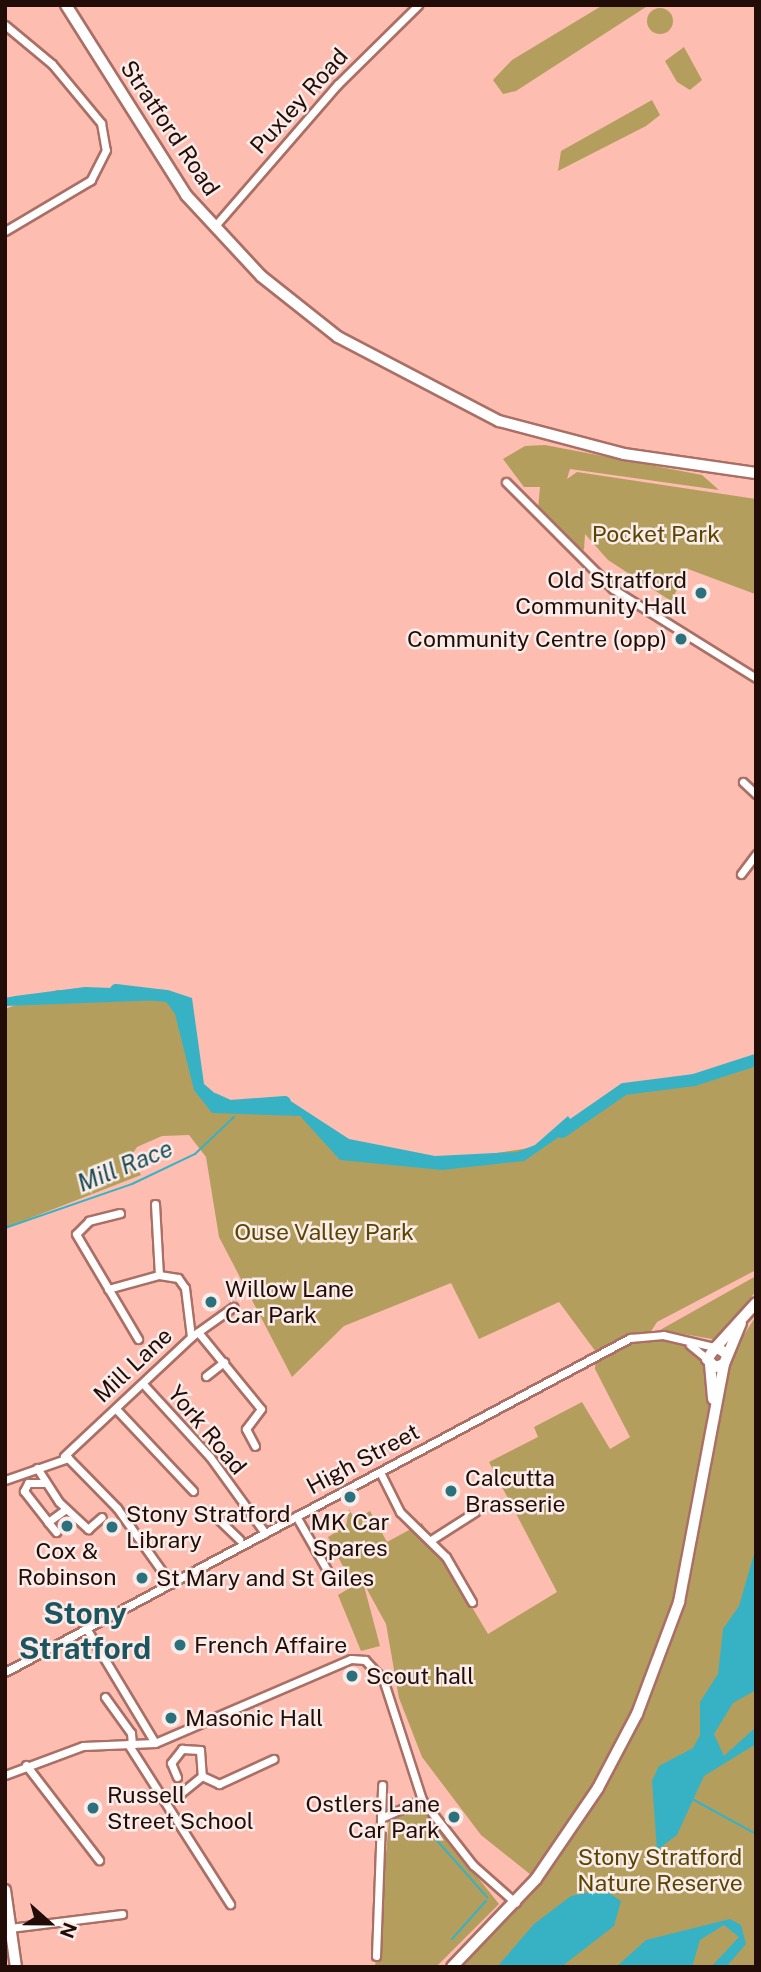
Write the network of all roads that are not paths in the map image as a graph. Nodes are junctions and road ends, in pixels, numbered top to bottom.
1 (66, 5) edge
2 (418, 5) edge
3 (5, 25) edge
4 (214, 227) junction
5 (5, 231) edge
6 (756, 473) edge
7 (506, 482) dead end
8 (756, 678) edge
9 (743, 782) dead end
10 (756, 794) edge
11 (756, 854) edge
12 (741, 874) dead end
13 (155, 1204) dead end
14 (120, 1213) dead end
15 (167, 1213) dead end
16 (156, 1215) junction
17 (159, 1275) junction
18 (108, 1289) junction
19 (756, 1303) edge
20 (233, 1307) dead end
21 (741, 1323) junction
22 (194, 1334) junction
23 (138, 1339) dead end
24 (687, 1342) junction
25 (715, 1347) junction
26 (726, 1359) junction
27 (708, 1361) junction
28 (224, 1362) junction
29 (206, 1376) dead end
30 (145, 1386) junction
31 (714, 1406) junction
32 (117, 1410) junction
33 (255, 1446) dead end
34 (62, 1457) junction
35 (37, 1468) junction
36 (380, 1472) junction
37 (5, 1480) edge
38 (43, 1483) junction
39 (193, 1491) dead end
40 (66, 1509) junction
41 (475, 1512) dead end
42 (214, 1515) dead end
43 (296, 1516) junction
44 (102, 1517) dead end
45 (48, 1522) junction
46 (57, 1532) dead end
47 (265, 1533) junction
48 (239, 1539) dead end
49 (431, 1540) junction
50 (327, 1570) dead end
51 (171, 1584) junction
52 (472, 1602) dead end
53 (86, 1628) junction
54 (5, 1672) edge
55 (105, 1697) dead end
56 (176, 1737) junction
57 (155, 1743) junction
58 (130, 1744) junction
59 (182, 1749) junction
60 (272, 1759) dead end
61 (26, 1765) junction
62 (5, 1775) edge
63 (202, 1776) junction
64 (177, 1777) dead end
65 (382, 1785) dead end
66 (180, 1794) dead end
67 (422, 1800) junction
68 (381, 1818) junction
69 (99, 1860) dead end
70 (5, 1890) edge
71 (516, 1903) junction
72 (230, 1904) dead end
73 (122, 1914) dead end
74 (10, 1928) junction
75 (376, 1956) dead end
76 (16, 1967) edge
77 (452, 1967) edge

1 - 4 main road, Stratford Road
2 - 4 street, Puxley Road
3 - 5 street
4 - 6 main road, Stratford Road
7 - 8 street
9 - 10 street
11 - 12 street
13 - 16 street
14 - 18 street
15 - 16 street
16 - 17 street
17 - 18 street
17 - 22 street
18 - 23 street
19 - 21 street
20 - 22 street, Mill Lane
21 - 25 street
21 - 26 street
22 - 28 street
22 - 30 street, Mill Lane
24 - 25 street
24 - 27 street
24 - 36 street, High Street
25 - 26 street
25 - 27 street
26 - 27 street
26 - 31 street
27 - 31 street
28 - 29 street
28 - 33 street
30 - 32 street, Mill Lane
30 - 47 street, York Road
31 - 71 street
32 - 34 street, Mill Lane
32 - 39 street
34 - 35 street, Mill Lane
34 - 51 street
35 - 37 street, Mill Lane
35 - 38 street
36 - 43 street, High Street
36 - 49 street
38 - 40 street
38 - 45 street
40 - 44 street
40 - 45 street
41 - 49 street
42 - 48 street
43 - 47 street, High Street
43 - 50 street
45 - 46 street
47 - 51 street, High Street
49 - 52 street
51 - 53 street, High Street
53 - 54 street, High Street
53 - 57 street
55 - 58 street
56 - 57 street
56 - 59 street
56 - 67 street
57 - 58 street
58 - 61 street
58 - 72 street
59 - 63 street
59 - 64 street
60 - 63 street
61 - 62 street
61 - 69 street
63 - 66 street
65 - 68 street
67 - 68 street
67 - 71 street
68 - 75 street
70 - 74 street
71 - 77 street
73 - 74 street
74 - 76 street

